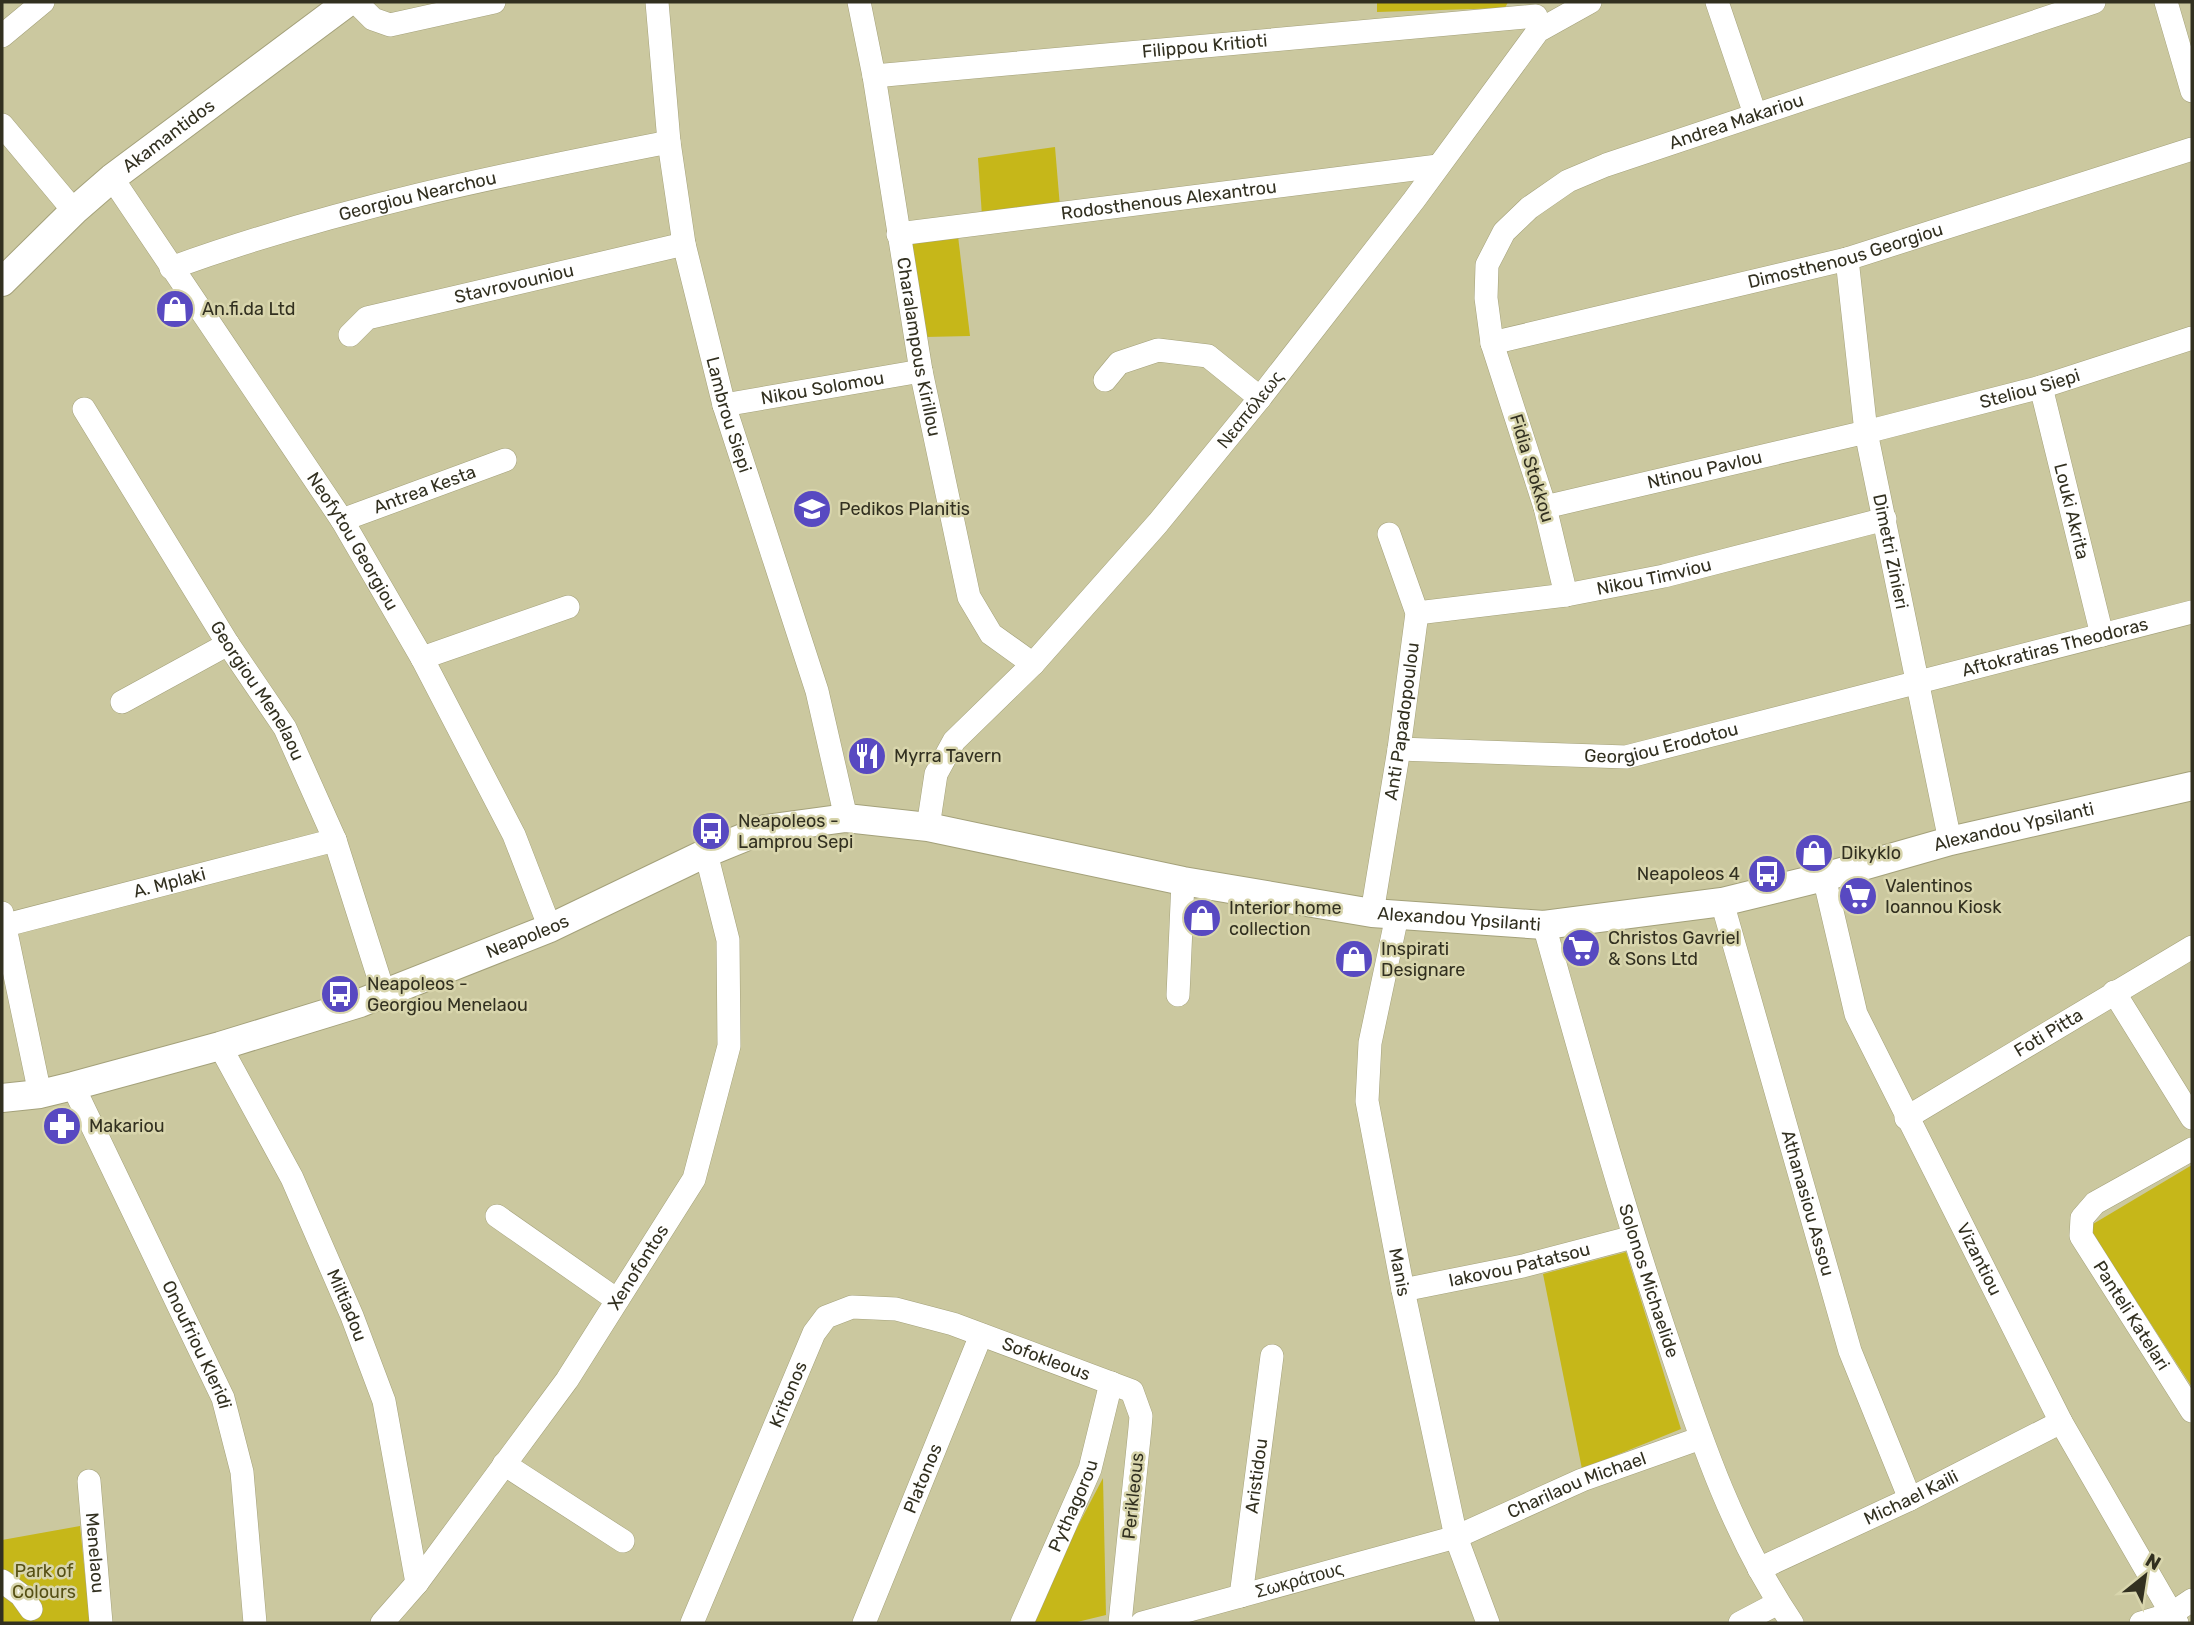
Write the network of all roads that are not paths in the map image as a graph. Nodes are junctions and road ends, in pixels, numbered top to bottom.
1 (43, 2) edge
2 (348, 2) edge
3 (356, 2) edge
4 (494, 2) edge
5 (657, 2) edge
6 (859, 2) edge
7 (1590, 2) edge
8 (1717, 2) edge
9 (2094, 2) edge
10 (2166, 2) edge
11 (1536, 16) edge
12 (2, 36) edge
13 (874, 76) junction
14 (2192, 91) edge
15 (1755, 114) junction
16 (2, 125) edge
17 (669, 142) junction
18 (2192, 149) edge
19 (1438, 166) junction
20 (112, 178) junction
21 (74, 211) junction
22 (898, 234) junction
23 (684, 244) junction
24 (1847, 259) junction
25 (171, 268) junction
26 (2, 282) edge
27 (350, 335) dead end
28 (2192, 338) edge
29 (1492, 344) junction
30 (921, 372) junction
31 (1105, 380) dead end
32 (2041, 387) junction
33 (1260, 398) junction
34 (724, 405) junction
35 (84, 409) dead end
36 (1866, 432) junction
37 (505, 460) dead end
38 (1545, 507) junction
39 (1885, 519) junction
40 (342, 520) junction
41 (1388, 534) dead end
42 (1566, 595) junction
43 (568, 607) dead end
44 (2192, 612) edge
45 (1417, 613) junction
46 (2102, 635) junction
47 (228, 644) junction
48 (422, 657) junction
49 (1033, 664) junction
50 (1919, 682) junction
51 (122, 702) dead end
52 (1399, 749) junction
53 (2192, 786) edge
54 (846, 817) junction
55 (928, 827) junction
56 (335, 840) junction
57 (1951, 841) junction
58 (706, 853) junction
59 (1825, 877) junction
60 (1183, 881) junction
61 (1723, 902) junction
62 (1385, 914) junction
63 (3, 921) edge
64 (1544, 925) junction
65 (551, 928) junction
66 (2192, 947) edge
67 (2114, 992) junction
68 (384, 994) junction
69 (1178, 995) dead end
70 (220, 1046) junction
71 (74, 1086) junction
72 (40, 1094) junction
73 (2, 1098) edge
74 (1906, 1118) junction
75 (2192, 1118) edge
76 (2192, 1149) edge
77 (496, 1216) dead end
78 (1633, 1237) junction
79 (1404, 1290) junction
80 (617, 1300) junction
81 (981, 1335) junction
82 (1272, 1356) dead end
83 (1111, 1383) junction
84 (2192, 1411) edge
85 (2061, 1422) junction
86 (1700, 1438) junction
87 (504, 1464) junction
88 (89, 1481) dead end
89 (1910, 1499) junction
90 (1456, 1537) junction
91 (623, 1541) dead end
92 (1759, 1569) junction
93 (2, 1581) edge
94 (417, 1583) junction
95 (1241, 1596) junction
96 (2192, 1600) edge
97 (1778, 1603) junction
98 (31, 1609) dead end
99 (2174, 1619) edge
100 (101, 1623) edge
101 (255, 1623) edge
102 (382, 1623) edge
103 (692, 1623) edge
104 (864, 1623) edge
105 (1021, 1623) edge
106 (1120, 1623) edge
107 (1142, 1623) edge
108 (1488, 1623) edge
109 (1740, 1623) edge
110 (1792, 1623) edge
111 (2141, 1623) edge

1 - 12 street
2 - 20 main road, Akamantidos
3 - 4 street
5 - 17 street, Lambrou Siepi
6 - 13 street, Charalampous Kirillou
7 - 11 street, Νεαπόλεως
8 - 15 street
9 - 15 street, Andrea Makariou
10 - 14 street
11 - 13 street, Filippou Kritioti
11 - 19 street, Νεαπόλεως
13 - 22 street, Charalampous Kirillou
15 - 29 street, Andrea Makariou
16 - 21 street
17 - 23 street, Lambrou Siepi
17 - 25 street, Georgiou Nearchou
18 - 24 street, Dimosthenous Georgiou
19 - 22 street, Rodosthenous Alexantrou
19 - 33 street, Νεαπόλεως
20 - 21 main road, Akamantidos
20 - 25 street, Neofytou Georgiou
21 - 26 main road, Akamantidos
22 - 30 street, Charalampous Kirillou
23 - 27 street, Stavrovouniou
23 - 34 street, Lambrou Siepi
24 - 29 street, Dimosthenous Georgiou
24 - 36 street, Dimetri Zinieri
25 - 40 street, Neofytou Georgiou
28 - 32 street, Steliou Siepi
29 - 38 street, Fidia Stokkou
30 - 34 street, Nikou Solomou
30 - 49 street, Charalampous Kirillou
31 - 33 street
32 - 36 street, Steliou Siepi
32 - 46 street, Louki Akrita
33 - 49 street, Νεαπόλεως
34 - 54 street, Lambrou Siepi
35 - 47 street, Georgiou Menelaou
36 - 38 street, Ntinou Pavlou
36 - 39 street, Dimetri Zinieri
37 - 40 street, Antrea Kesta
38 - 42 street, Fidia Stokkou
39 - 42 street, Nikou Timviou
39 - 50 street, Dimetri Zinieri
40 - 48 street, Neofytou Georgiou
41 - 45 street, Anti Papadopoulou
42 - 45 street, Nikou Timviou
43 - 48 street
44 - 46 street, Aftokratiras Theodoras
45 - 52 street, Anti Papadopoulou
46 - 50 street, Aftokratiras Theodoras
47 - 51 street
47 - 56 street, Georgiou Menelaou
48 - 65 street, Neofytou Georgiou
49 - 55 street, Νεαπόλεως
50 - 52 street, Georgiou Erodotou
50 - 57 street, Dimetri Zinieri
52 - 62 street, Anti Papadopoulou
53 - 57 main road, Alexandou Ypsilanti
54 - 55 main road, Neapoleos
54 - 58 main road, Neapoleos
55 - 60 main road, Alexandou Ypsilanti
56 - 63 street, A. Mplaki
56 - 68 street, Georgiou Menelaou
57 - 59 main road, Alexandou Ypsilanti
58 - 65 main road, Neapoleos
58 - 80 street, Xenofontos
59 - 61 main road, Alexandou Ypsilanti
59 - 74 street, Vizantiou
60 - 62 main road, Alexandou Ypsilanti
60 - 69 street
61 - 64 main road, Alexandou Ypsilanti
61 - 89 street, Athanasiou Assou
62 - 64 main road, Alexandou Ypsilanti
62 - 79 street, Manis
63 - 72 street
64 - 78 street, Solonos Michaelide
65 - 68 main road, Neapoleos
66 - 67 street, Foti Pitta
67 - 74 street, Foti Pitta
67 - 75 street
68 - 70 main road, Neapoleos
70 - 71 main road, Neapoleos
70 - 94 street, Miltiadou
71 - 72 main road, Neapoleos
71 - 101 street, Onoufriou Kleridi
72 - 73 main road, Neapoleos
74 - 85 street, Vizantiou
76 - 84 street, Panteli Katelari
77 - 80 street
78 - 79 street, Iakovou Patatsou
78 - 86 street, Solonos Michaelide
79 - 90 street, Manis
80 - 87 street, Xenofontos
81 - 83 street, Sofokleous
81 - 103 street, Kritonos
81 - 104 street, Platonos
82 - 95 street, Aristidou
83 - 105 street, Pythagorou
83 - 106 street, Perikleous
85 - 89 street, Michael Kaili
85 - 99 street, Vizantiou
86 - 90 street, Charilaou Michael
86 - 92 street, Solonos Michaelide
87 - 91 street
87 - 94 street, Xenofontos
88 - 100 street, Menelaou
89 - 92 street, Michael Kaili
90 - 95 street, Σωκράτους
90 - 108 street, Manis
92 - 97 street, Solonos Michaelide
93 - 98 street
94 - 102 street, Xenofontos
95 - 107 street, Σωκράτους
96 - 99 street
97 - 109 street
97 - 110 street, Solonos Michaelide
99 - 111 street

